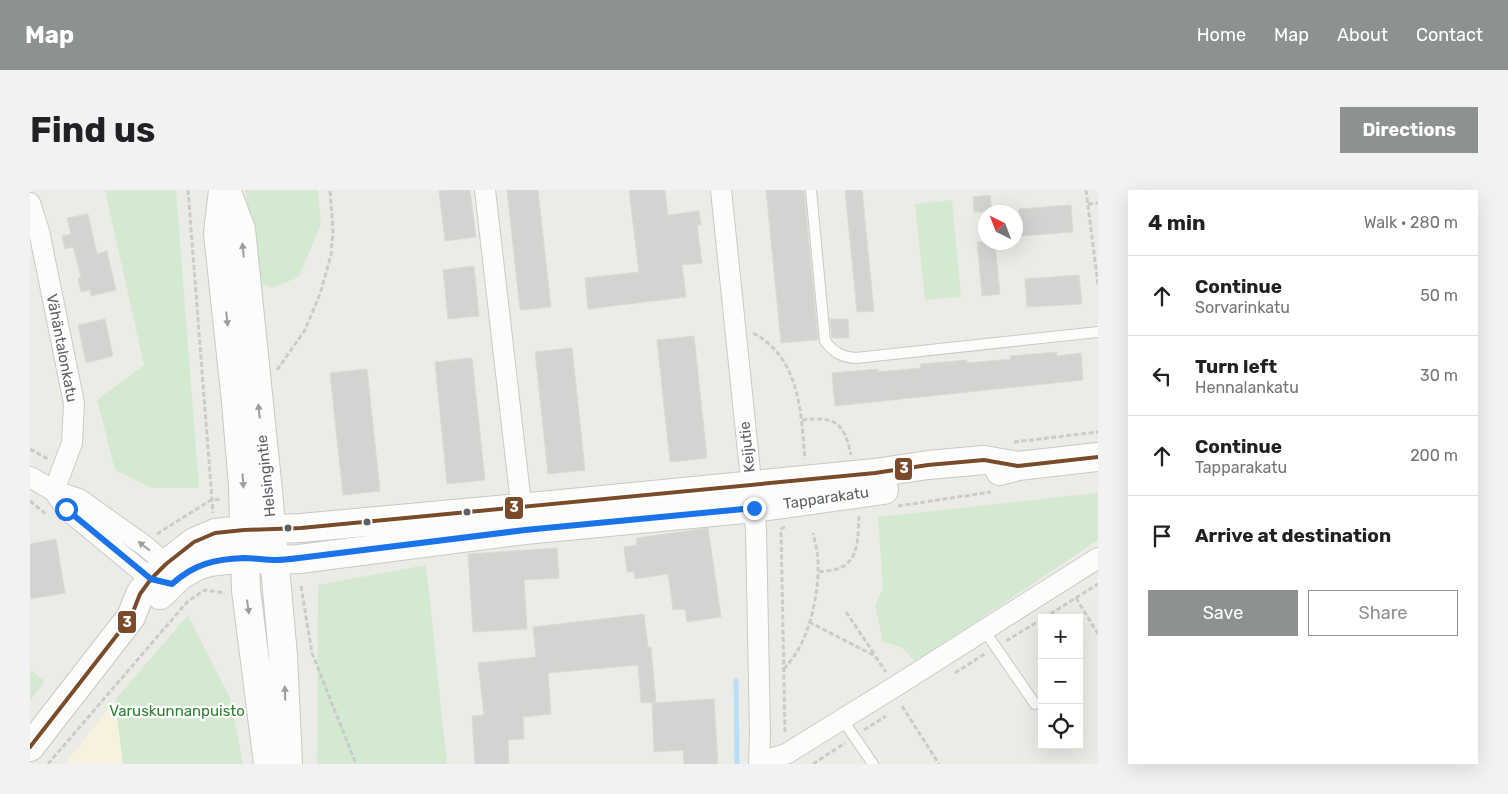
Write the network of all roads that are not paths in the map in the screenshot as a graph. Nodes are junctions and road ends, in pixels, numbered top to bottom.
1 (224, 190) edge
2 (485, 190) edge
3 (721, 190) edge
4 (811, 190) edge
5 (30, 203) edge
6 (1098, 332) edge
7 (1098, 457) edge
8 (30, 476) edge
9 (54, 491) junction
10 (752, 497) junction
11 (523, 519) junction
12 (244, 530) junction
13 (272, 530) junction
14 (1098, 558) edge
15 (232, 559) junction
16 (276, 573) junction
17 (163, 576) junction
18 (984, 630) junction
19 (1035, 704) dead end
20 (842, 719) junction
21 (30, 747) edge
22 (759, 763) edge
23 (268, 764) edge
24 (288, 764) edge
25 (873, 764) edge

1 -> 12 main road, Helsingintie
13 -> 1 main road, Helsingintie
2 - 11 street
3 - 10 street, Keijutie
4 - 6 lane
5 - 9 street, Vähäntalonkatu
7 - 10 main road, Tapparakatu
8 - 9 street
9 - 17 street
10 - 11 main road, Tapparakatu
10 - 22 street, Keijutie
11 - 13 main road, Tapparakatu
11 - 16 main road, Tapparakatu
12 - 13 main road, Tapparakatu
12 - 15 main road, Helsingintie
12 - 17 main road, Tapparakatu
13 - 16 main road, Helsingintie
14 - 18 street
15 - 16 main road, Tapparakatu
15 - 17 main road
15 -> 23 main road, Helsingintie
24 -> 16 main road, Helsingintie
17 - 21 main road
18 - 19 lane
18 - 20 street
20 - 22 street
20 - 25 lane

